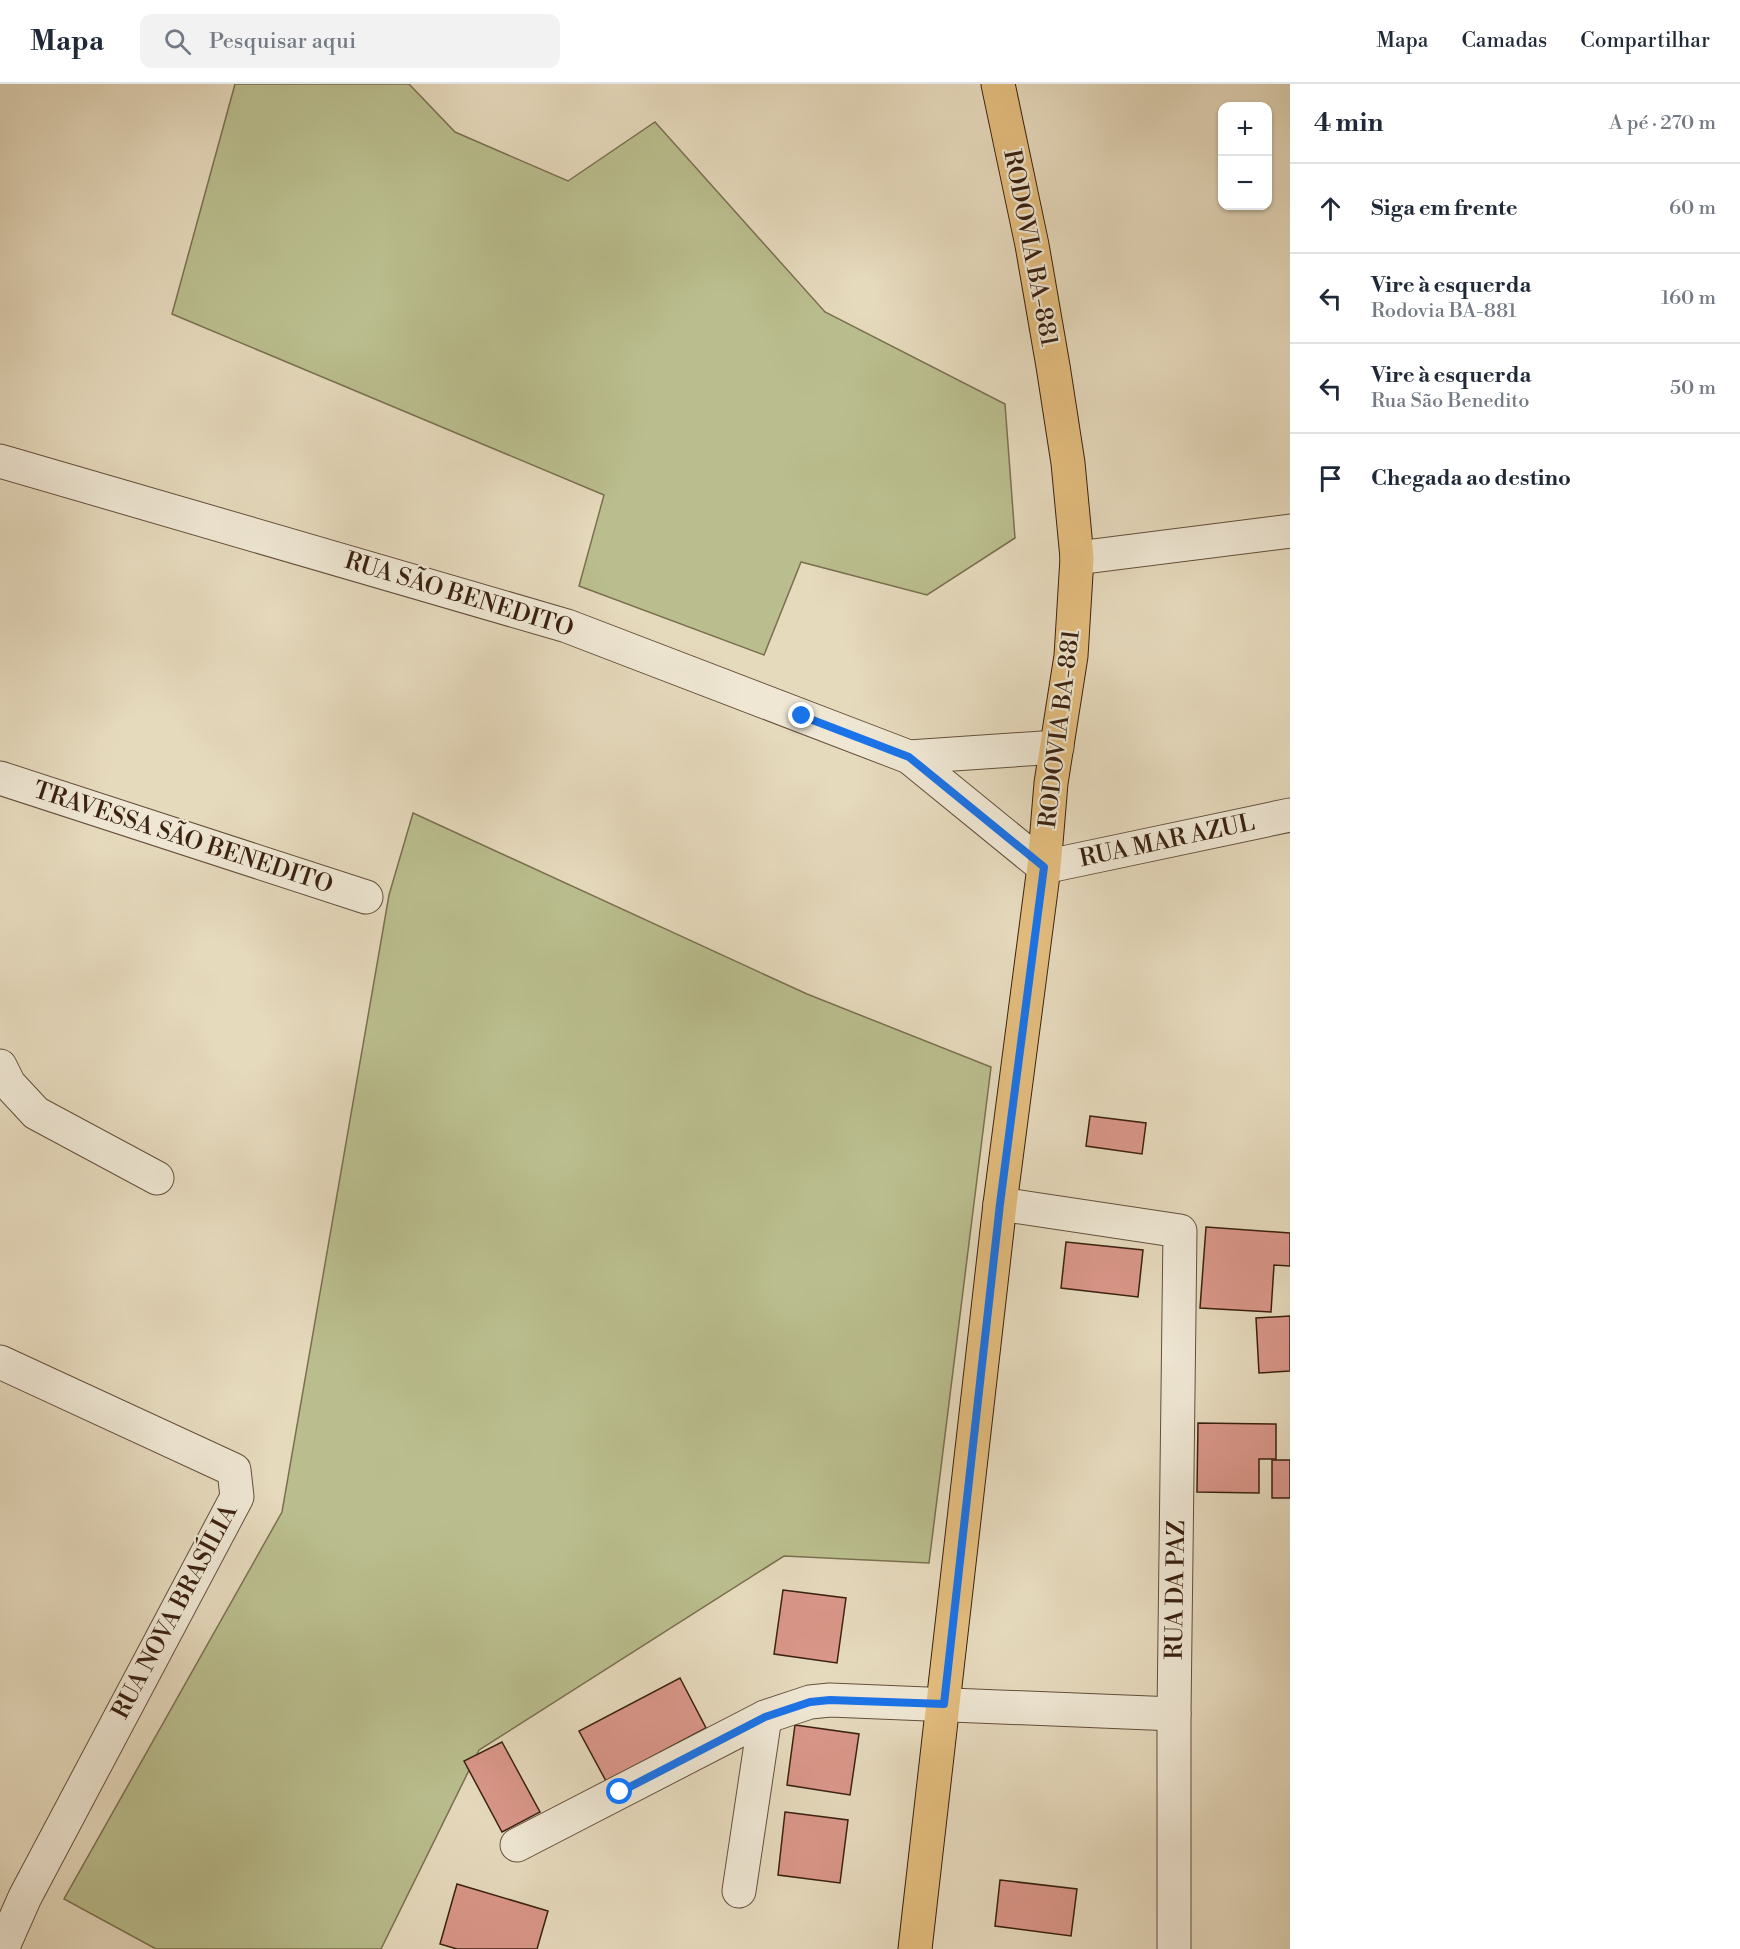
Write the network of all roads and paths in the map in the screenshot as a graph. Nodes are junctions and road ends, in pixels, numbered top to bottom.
1 (998, 84) edge
2 (0, 461) edge
3 (1290, 531) edge
4 (1077, 558) junction
5 (1057, 747) junction
6 (909, 757) junction
7 (0, 778) edge
8 (1290, 815) edge
9 (1044, 867) junction
10 (366, 897) dead end
11 (0, 1066) edge
12 (157, 1178) dead end
13 (1000, 1204) junction
14 (0, 1362) edge
15 (944, 1704) junction
16 (1174, 1714) junction
17 (765, 1717) junction
18 (517, 1845) dead end
19 (739, 1891) dead end
20 (12, 1892) edge
21 (2, 1949) edge
22 (915, 1949) edge
23 (1174, 1949) edge

1 - 4 main road, RODOVIA BA-881
2 - 6 street, RUA SÃO BENEDITO
3 - 4 street
4 - 5 main road, RODOVIA BA-881
5 - 6 street, RUA SÃO BENEDITO
5 - 9 main road, RODOVIA BA-881
6 - 9 street, RUA SÃO BENEDITO
7 - 10 street, TRAVESSA SÃO BENEDITO
8 - 9 street, RUA MAR AZUL
9 - 13 main road, RODOVIA BA-881
11 - 12 street
13 - 15 main road, RODOVIA BA-881
13 - 16 street, RUA DA PAZ
14 - 20 street, RUA NOVA BRASÍLIA
15 - 16 street
15 - 17 street
15 - 22 main road, RODOVIA BA-881
16 - 23 street, RUA DA PAZ
17 - 18 street
17 - 19 street
20 - 21 street, RUA NOVA BRASÍLIA

